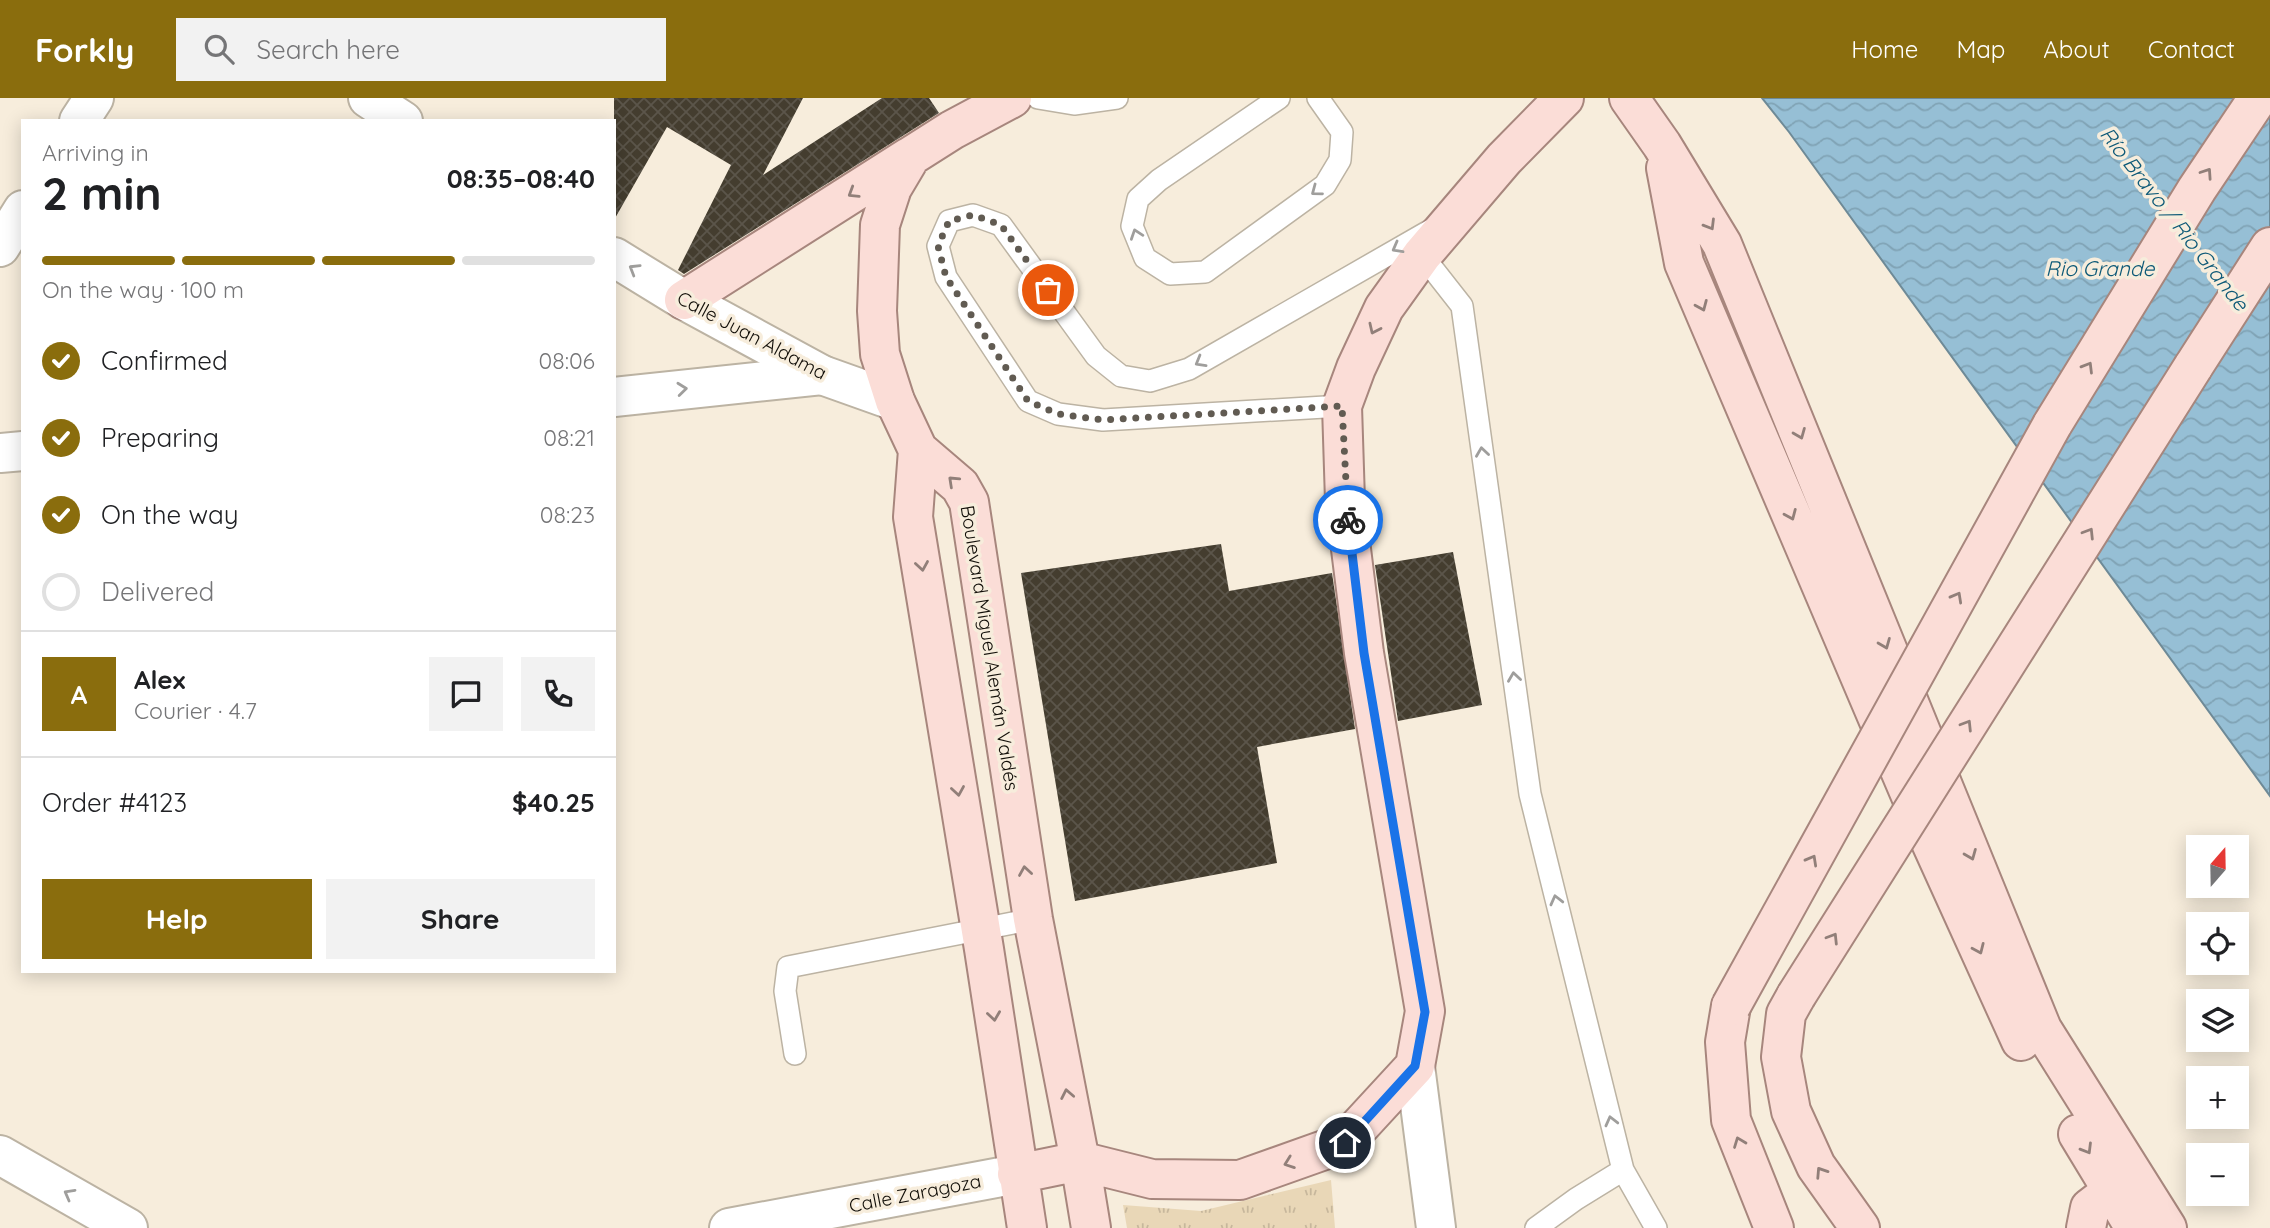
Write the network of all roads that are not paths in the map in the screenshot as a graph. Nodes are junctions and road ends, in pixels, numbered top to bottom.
1 (94, 98) edge
2 (368, 98) edge
3 (1012, 98) edge
4 (1038, 98) edge
5 (1117, 98) edge
6 (1279, 98) edge
7 (1318, 98) edge
8 (1564, 98) edge
9 (1629, 98) edge
10 (2258, 98) edge
11 (80, 119) edge
12 (400, 119) edge
13 (911, 156) junction
14 (21, 213) edge
15 (1457, 215) junction
16 (0, 247) edge
17 (2270, 247) edge
18 (1422, 255) junction
19 (616, 258) edge
20 (684, 300) junction
21 (822, 374) junction
22 (616, 397) edge
23 (895, 401) junction
24 (1342, 406) junction
25 (918, 450) junction
26 (21, 451) edge
27 (0, 453) edge
28 (1033, 919) junction
29 (981, 929) junction
30 (796, 1054) dead end
31 (1415, 1066) junction
32 (0, 1155) edge
33 (1080, 1161) junction
34 (1623, 1170) junction
35 (1017, 1174) junction
36 (2105, 1206) edge
37 (128, 1228) edge
38 (729, 1228) edge
39 (1027, 1228) edge
40 (1091, 1228) edge
41 (1436, 1228) edge
42 (1536, 1228) edge
43 (1656, 1228) edge
44 (1774, 1228) edge
45 (1860, 1228) edge
46 (2135, 1228) edge
47 (2167, 1228) edge

1 - 11 main road
2 - 12 main road
3 - 13 main road
4 - 5 lane
7 -> 6 lane
8 - 15 main road
9 -> 36 main road
44 -> 10 main road, bridge
13 -> 20 main road
13 - 23 main road
14 - 16 main road
15 - 18 main road
15 -> 24 lane
45 -> 17 main road, bridge
18 -> 24 main road
34 -> 18 lane
20 -> 19 main road, Calle Juan Aldama
20 - 21 main road, Calle Juan Aldama
22 -> 21 main road
21 - 23 main road, Calle Juan Aldama
23 - 25 main road
24 - 31 main road
28 -> 25 main road, Boulevard Miguel Alemán Valdés
25 -> 29 main road
26 - 27 main road
28 - 29 lane
33 -> 28 main road, Boulevard Miguel Alemán Valdés
29 - 30 lane
29 -> 35 main road
31 -> 33 main road
31 - 41 main road
37 -> 32 main road
33 - 35 main road
33 - 40 main road, Boulevard Miguel Alemán Valdés
34 - 42 lane
34 - 43 lane
35 - 38 main road, Calle Zaragoza
35 - 39 main road
36 - 46 main road
36 - 47 main road

